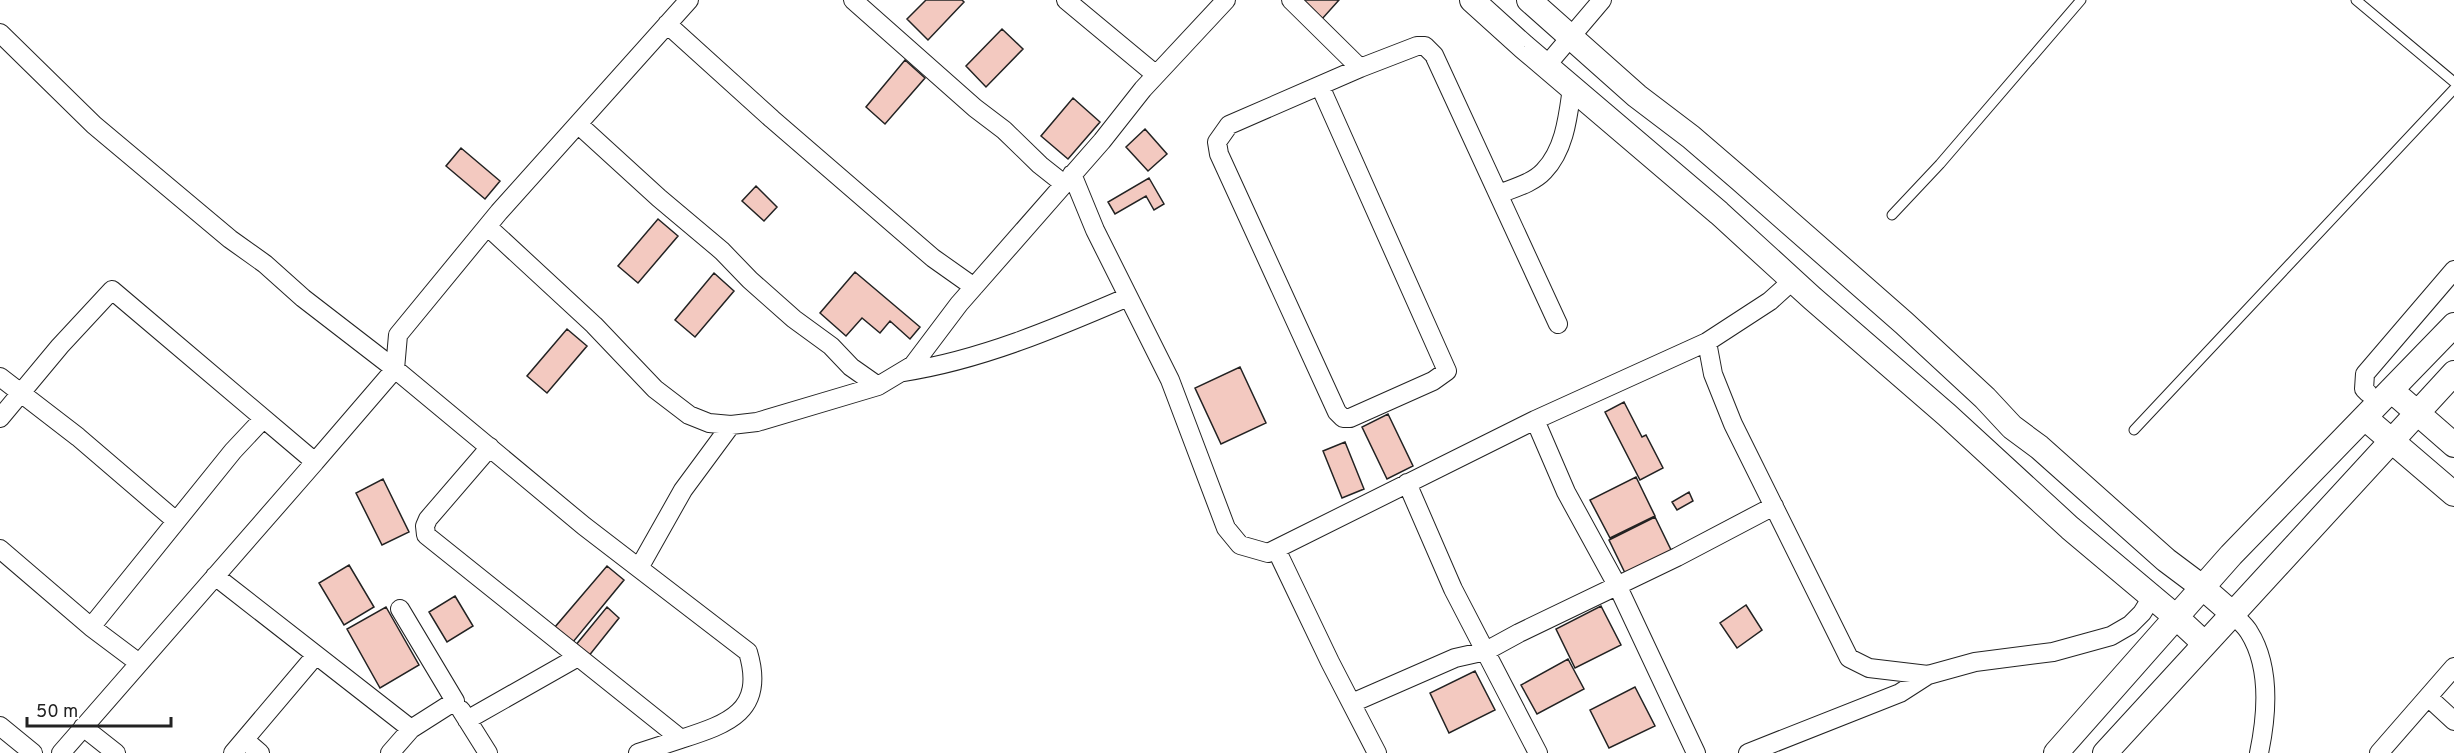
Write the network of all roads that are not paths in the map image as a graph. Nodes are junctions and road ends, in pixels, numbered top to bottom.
1 (689, 0) edge
2 (853, 0) edge
3 (1066, 0) edge
4 (1226, 0) edge
5 (1291, 0) edge
6 (1472, 0) edge
7 (1529, 0) edge
8 (1602, 0) edge
9 (2081, 0) edge
10 (2356, 0) edge
11 (667, 24) junction
12 (0, 33) edge
13 (1571, 36) junction
14 (1546, 66) junction
15 (1360, 68) junction
16 (1155, 74) junction
17 (2454, 82) edge
18 (1320, 86) junction
19 (1572, 88) junction
20 (2454, 89) edge
21 (579, 125) junction
22 (1068, 179) junction
23 (1499, 194) junction
24 (1892, 215) dead end
25 (488, 226) junction
26 (2454, 270) edge
27 (1792, 280) junction
28 (974, 287) junction
29 (1128, 297) junction
30 (1558, 324) dead end
31 (2454, 325) edge
32 (1707, 342) junction
33 (395, 369) junction
34 (900, 372) junction
35 (2454, 373) edge
36 (0, 377) edge
37 (878, 386) junction
38 (2380, 392) junction
39 (22, 394) junction
40 (2417, 414) junction
41 (0, 418) edge
42 (2365, 418) junction
43 (263, 419) junction
44 (1535, 420) junction
45 (731, 425) junction
46 (2134, 430) dead end
47 (2392, 441) junction
48 (2454, 446) edge
49 (490, 447) junction
50 (315, 462) junction
51 (1407, 483) junction
52 (2454, 494) edge
53 (1774, 506) junction
54 (176, 521) junction
55 (0, 549) edge
56 (1276, 549) junction
57 (639, 568) junction
58 (215, 576) junction
59 (1618, 587) junction
60 (2202, 587) junction
61 (2151, 597) junction
62 (400, 609) dead end
63 (2232, 615) junction
64 (2176, 616) junction
65 (91, 627) junction
66 (2205, 644) junction
67 (1486, 651) junction
68 (316, 655) junction
69 (578, 657) junction
70 (139, 663) junction
71 (2454, 667) edge
72 (1928, 675) junction
73 (2428, 697) junction
74 (455, 701) junction
75 (1352, 703) junction
76 (467, 720) junction
77 (2454, 721) edge
78 (0, 726) edge
79 (83, 727) junction
80 (411, 729) junction
81 (681, 739) junction
82 (239, 747) edge
83 (33, 753) edge
84 (61, 753) edge
85 (116, 753) edge
86 (260, 753) edge
87 (390, 753) edge
88 (488, 753) edge
89 (638, 753) edge
90 (1377, 753) edge
91 (1538, 753) edge
92 (1696, 753) edge
93 (1748, 753) edge
94 (2056, 753) edge
95 (2105, 753) edge
96 (2259, 753) edge
97 (2379, 753) edge

1 - 11 street
2 - 22 street
3 - 16 street
4 - 16 street
5 - 15 street
6 - 14 street
7 - 13 street
8 - 13 street
9 - 24 lane
10 - 17 lane
11 - 21 street
11 - 28 street
12 - 33 street
13 - 14 street
13 - 60 street
14 - 19 street
15 - 18 street
15 - 23 street
16 - 22 street
18 - 18 street
19 - 23 street
19 - 27 street
20 - 46 lane
21 - 25 street
21 - 37 street
22 - 28 street
22 - 29 street
23 - 30 street
25 - 33 street
25 - 45 street
26 - 38 street
27 - 32 street
27 - 61 street
28 - 34 street
29 - 34 street
29 - 56 street
31 - 38 street
32 - 44 street
32 - 53 street
33 - 49 street
33 - 50 street
34 - 37 street
35 - 40 street
36 - 39 street
37 - 45 street
38 - 40 street
38 - 42 street
39 - 41 street
39 - 43 street
39 - 54 street
40 - 47 street
40 - 48 street
42 - 47 street
42 - 60 street
43 - 50 street
43 - 54 street
44 - 51 street
44 - 59 street
45 - 57 street
47 - 52 street
47 - 63 street
49 - 57 street
49 - 69 street
50 - 58 street
51 - 56 street
51 - 67 street
53 - 59 street
53 - 72 street
54 - 65 street
55 - 65 street
56 - 75 street
57 - 81 street
58 - 68 street
58 - 70 street
59 - 67 street
59 - 92 street
60 - 63 street
60 - 64 street
61 - 64 street
61 - 72 street
62 - 74 street
63 - 66 street
63 - 96 street
64 - 66 street
64 - 94 street
65 - 70 street
66 - 95 street
67 - 75 street
67 - 91 street
68 - 80 street
68 - 82 street
69 - 76 street
69 - 81 street
70 - 79 street
71 - 73 street
72 - 93 street
73 - 77 street
73 - 97 street
74 - 76 street
74 - 80 street
75 - 90 street
76 - 88 street
78 - 83 street
79 - 84 street
79 - 85 street
80 - 87 street
81 - 89 street
82 - 86 street

